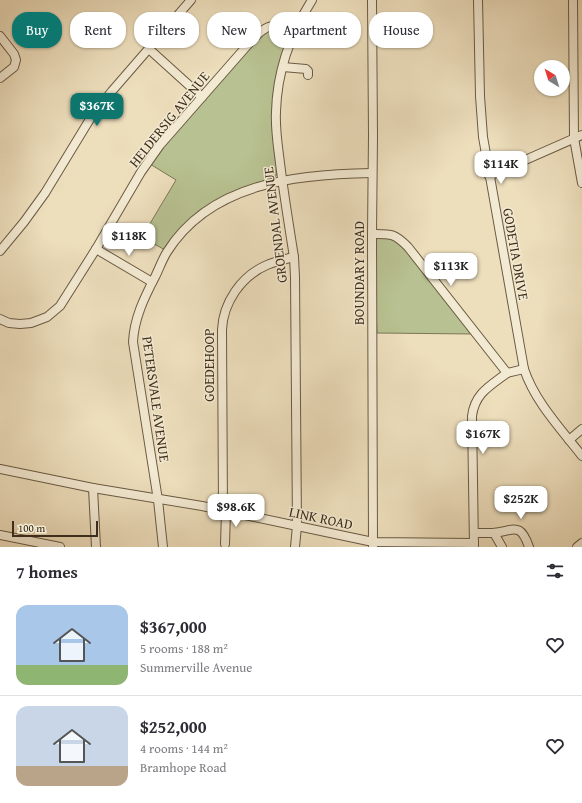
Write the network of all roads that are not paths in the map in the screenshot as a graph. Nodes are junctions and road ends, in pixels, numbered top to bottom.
1 (192, 0) edge
2 (312, 0) edge
3 (372, 0) edge
4 (478, 0) edge
5 (573, 0) edge
6 (305, 12) edge
7 (269, 27) edge
8 (0, 36) edge
9 (289, 48) edge
10 (148, 49) junction
11 (283, 67) junction
12 (308, 75) dead end
13 (0, 78) edge
14 (202, 97) junction
15 (582, 135) edge
16 (574, 138) junction
17 (372, 173) junction
18 (489, 176) junction
19 (282, 181) junction
20 (582, 183) edge
21 (372, 234) junction
22 (96, 249) junction
23 (0, 251) edge
24 (294, 257) junction
25 (152, 282) junction
26 (0, 319) edge
27 (524, 370) junction
28 (507, 373) junction
29 (582, 429) edge
30 (569, 440) junction
31 (582, 456) edge
32 (0, 469) edge
33 (93, 488) junction
34 (158, 500) junction
35 (225, 511) junction
36 (297, 526) junction
37 (474, 533) junction
38 (494, 533) junction
39 (0, 534) edge
40 (582, 543) edge
41 (225, 544) dead end
42 (373, 544) edge
43 (474, 545) edge
44 (60, 547) edge
45 (96, 547) edge
46 (163, 547) edge
47 (296, 547) edge
48 (502, 547) edge
49 (529, 547) edge
50 (577, 547) edge

1 - 10 street
2 - 6 street, GROENDAL AVENUE
3 - 17 street, BOUNDARY ROAD
4 - 18 street, GODETIA DRIVE
5 - 16 street
7 - 14 street, HELDERSIG AVENUE
8 - 13 street
9 - 11 street, GROENDAL AVENUE
10 - 14 street
10 - 23 street
11 - 12 street
11 - 19 street, GROENDAL AVENUE
14 - 22 street, HELDERSIG AVENUE
15 - 16 street
16 - 18 street
16 - 20 street
17 - 19 street, PETERSVALE AVENUE
17 - 21 street, BOUNDARY ROAD
18 - 27 street, GODETIA DRIVE
19 - 24 street, GROENDAL AVENUE
19 - 25 street, PETERSVALE AVENUE
21 - 28 street
21 - 42 street, BOUNDARY ROAD
22 - 25 street
22 - 26 street, HELDERSIG AVENUE
24 - 35 street, GOEDEHOOP
24 - 36 street, GROENDAL AVENUE
25 - 34 street, PETERSVALE AVENUE
27 - 28 street
27 - 30 street, GODETIA DRIVE
28 - 37 street
29 - 30 street
30 - 31 street, GODETIA DRIVE
32 - 33 street, LINK ROAD
33 - 34 street, LINK ROAD
33 - 45 street
34 - 35 street, LINK ROAD
34 - 46 street, PETERSVALE AVENUE
35 - 36 street, LINK ROAD
35 - 41 street, GOEDEHOOP
36 - 42 street, LINK ROAD
36 - 47 street, GROENDAL AVENUE
37 - 38 street
37 - 43 street
38 - 48 street
38 - 49 street
39 - 44 street
40 - 50 street
42 - 43 street, LINK ROAD

